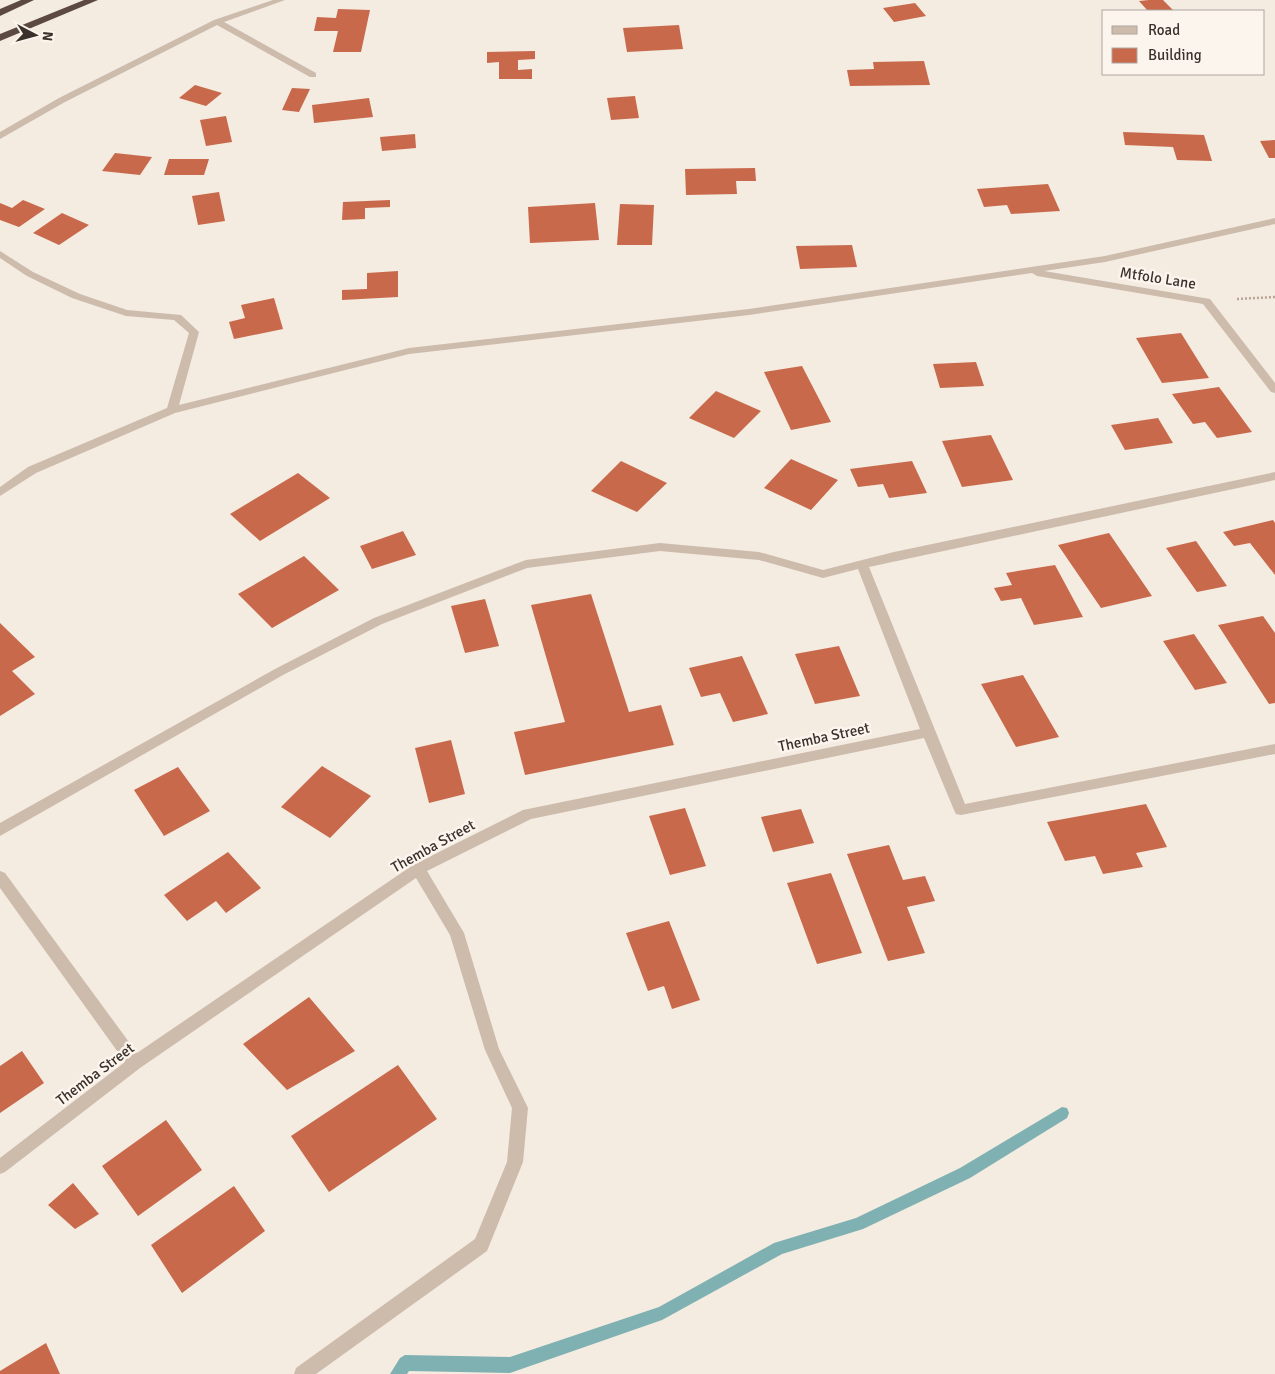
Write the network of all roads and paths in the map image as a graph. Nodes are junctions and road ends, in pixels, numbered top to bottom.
1 (29, 0) edge
2 (93, 0) edge
3 (281, 0) edge
4 (0, 13) edge
5 (217, 22) junction
6 (0, 38) edge
7 (314, 75) dead end
8 (0, 136) edge
9 (1275, 221) edge
10 (0, 254) edge
11 (1024, 271) junction
12 (1275, 297) edge
13 (1206, 301) junction
14 (1275, 390) edge
15 (172, 410) junction
16 (1275, 476) edge
17 (0, 492) edge
18 (862, 564) junction
19 (928, 732) junction
20 (1275, 748) edge
21 (0, 830) edge
22 (418, 869) junction
23 (0, 877) edge
24 (135, 1063) junction
25 (0, 1167) edge
26 (302, 1374) edge

1 - 4 highway
2 - 6 highway
3 - 5 street
5 - 7 street
5 - 8 street
9 - 11 street
10 - 15 street
11 - 13 street, Mtfolo Lane
11 - 15 street
12 - 13 path
13 - 14 street, Mtfolo Lane
15 - 17 street
16 - 18 street
18 - 19 street
18 - 21 street
19 - 20 street
19 - 22 street, Themba Street
22 - 24 street, Themba Street
22 - 26 street
23 - 24 street
24 - 25 street, Themba Street

